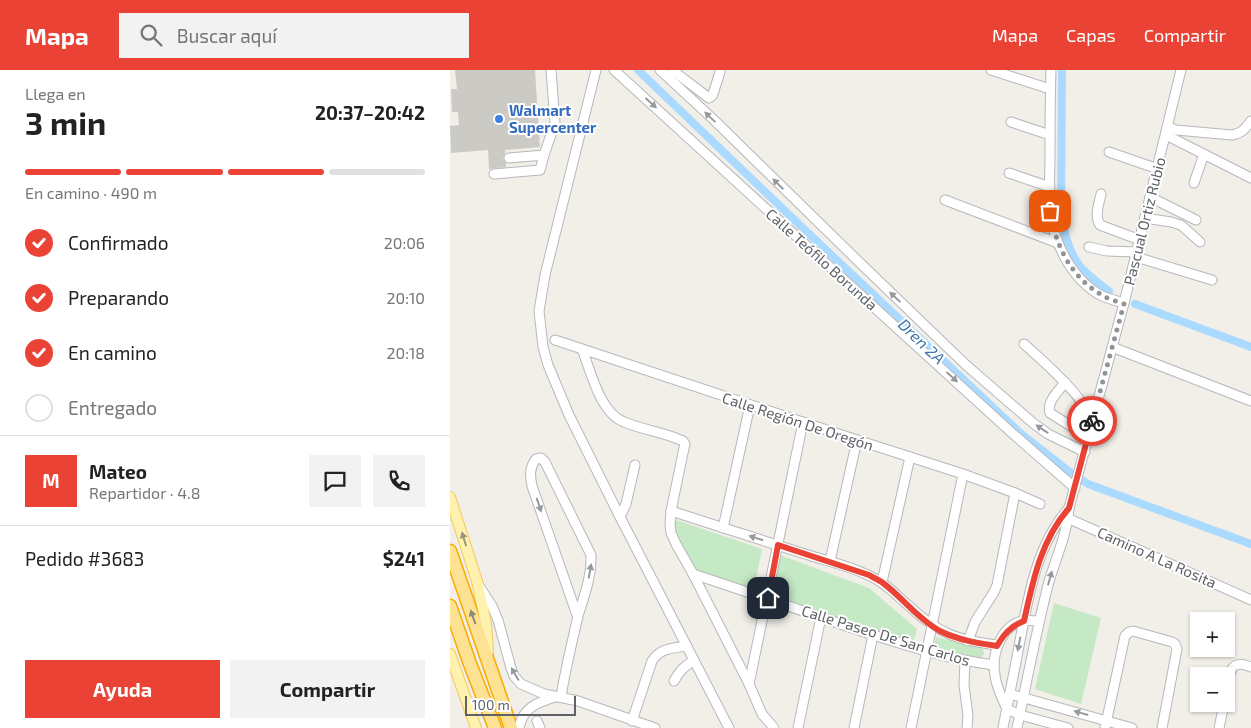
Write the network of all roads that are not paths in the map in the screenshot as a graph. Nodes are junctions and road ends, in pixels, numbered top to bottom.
1 (551, 70) edge
2 (596, 70) edge
3 (614, 70) edge
4 (720, 70) edge
5 (991, 70) edge
6 (1050, 70) edge
7 (1181, 70) edge
8 (667, 71) edge
9 (1050, 89) junction
10 (1251, 121) edge
11 (1011, 122) dead end
12 (1167, 131) junction
13 (1050, 135) junction
14 (1109, 152) dead end
15 (1204, 154) junction
16 (544, 155) junction
17 (509, 158) dead end
18 (1158, 169) junction
19 (1009, 173) dead end
20 (494, 174) dead end
21 (1251, 178) edge
22 (1194, 183) dead end
23 (1050, 187) junction
24 (1101, 194) dead end
25 (1150, 197) junction
26 (945, 200) dead end
27 (1145, 218) junction
28 (1196, 220) dead end
29 (1140, 240) junction
30 (1200, 242) dead end
31 (1058, 243) junction
32 (1089, 247) dead end
33 (1136, 254) junction
34 (1212, 280) dead end
35 (1124, 304) junction
36 (556, 340) dead end
37 (1024, 344) dead end
38 (1112, 347) junction
39 (582, 349) junction
40 (1065, 382) junction
41 (1251, 401) edge
42 (750, 405) junction
43 (803, 422) junction
44 (1074, 428) junction
45 (1090, 433) junction
46 (856, 440) junction
47 (1084, 456) junction
48 (910, 457) junction
49 (635, 465) dead end
50 (963, 474) junction
51 (1076, 484) junction
52 (1015, 493) junction
53 (450, 497) edge
54 (1040, 504) dead end
55 (671, 511) junction
56 (1067, 514) junction
57 (620, 517) junction
58 (724, 528) junction
59 (778, 545) junction
60 (450, 551) edge
61 (830, 561) junction
62 (693, 574) junction
63 (476, 581) junction
64 (882, 582) junction
65 (768, 598) junction
66 (1251, 600) edge
67 (450, 606) edge
68 (821, 617) junction
69 (578, 618) junction
70 (1024, 621) junction
71 (1039, 621) junction
72 (932, 626) junction
73 (873, 635) junction
74 (450, 636) edge
75 (968, 641) junction
76 (686, 646) junction
77 (997, 646) junction
78 (926, 651) junction
79 (450, 654) edge
80 (694, 660) junction
81 (965, 661) junction
82 (489, 663) junction
83 (470, 664) junction
84 (994, 665) junction
85 (1232, 667) edge
86 (1251, 667) edge
87 (674, 681) dead end
88 (749, 684) junction
89 (1010, 694) junction
90 (558, 697) junction
91 (1024, 697) junction
92 (1007, 708) junction
93 (1061, 708) junction
94 (1222, 712) edge
95 (1020, 715) junction
96 (632, 721) junction
97 (1106, 724) edge
98 (1056, 725) junction
99 (476, 728) edge
100 (495, 728) edge
101 (511, 728) edge
102 (519, 728) edge
103 (655, 728) edge
104 (729, 728) edge
105 (774, 728) edge
106 (798, 728) edge
107 (854, 728) edge
108 (911, 728) edge
109 (967, 728) edge
110 (1003, 728) edge
111 (1017, 728) edge
112 (1068, 728) edge
113 (1132, 728) edge
114 (1162, 728) edge
115 (1219, 728) edge

1 - 16 street
2 - 57 street
3 -> 51 street, Calle Teófilo Borunda
4 - 8 street
5 - 9 street
6 - 9 street
7 - 12 street, Pascual Ortiz Rubio
47 -> 8 street, Calle Teófilo Borunda
9 - 13 street
10 - 12 street
11 - 13 street
12 - 15 street
12 - 18 street, Pascual Ortiz Rubio
13 - 23 street
14 - 18 street
15 - 21 street
15 - 22 street
16 - 17 street
16 - 20 street
18 - 25 street, Pascual Ortiz Rubio
19 - 23 street
23 - 31 street
24 - 29 street
25 - 27 street, Pascual Ortiz Rubio
25 - 28 street
26 - 31 street
27 - 29 street, Pascual Ortiz Rubio
27 - 30 street
29 - 33 street, Pascual Ortiz Rubio
31 - 35 street
32 - 33 street
33 - 34 street
33 - 35 street, Pascual Ortiz Rubio
35 - 38 street, Pascual Ortiz Rubio
36 - 39 street, Calle Región De Oregón
37 - 40 street
38 - 41 street
38 - 45 street, Pascual Ortiz Rubio
39 - 42 street, Calle Región De Oregón
39 - 55 street
40 - 44 street
40 - 44 street
42 - 43 street, Calle Región De Oregón
42 - 58 street
43 - 46 street, Calle Región De Oregón
43 - 59 street
44 - 45 street
45 - 47 street, Pascual Ortiz Rubio
46 - 48 street, Calle Región De Oregón
46 - 61 street
47 - 51 street, Pascual Ortiz Rubio
48 - 50 street, Calle Región De Oregón
48 - 64 street
49 - 57 street
50 - 52 street, Calle Región De Oregón
50 - 72 street
51 - 56 street, Pascual Ortiz Rubio
52 - 54 street, Calle Región De Oregón
52 - 75 street
63 -> 53 main road
55 - 58 street, Calle Paseo De San Carlos
55 - 62 street
56 - 66 street, Camino A La Rosita
56 - 70 street
71 -> 56 street
57 - 76 street
59 -> 58 street, Calle Paseo De San Carlos
59 - 61 street, Calle Paseo De San Carlos
59 - 65 street
82 -> 60 highway
61 - 64 street, Calle Paseo De San Carlos
62 - 65 street, Calle Paseo De San Carlos
62 - 88 street
63 - 82 main road
90 -> 63 street
64 - 72 street, Calle Paseo De San Carlos
65 - 68 street, Calle Paseo De San Carlos
65 - 88 street
67 - 83 highway
68 - 73 street, Calle Paseo De San Carlos
68 - 106 street
69 -> 69 street
69 - 90 street
70 - 71 street
70 - 77 street
70 -> 89 street
71 - 91 street
72 - 75 street, Calle Paseo De San Carlos
72 - 78 street
73 - 78 street, Calle Paseo De San Carlos
73 - 107 street
74 - 83 highway
75 - 77 street, Calle Paseo De San Carlos
76 - 80 street
76 - 96 street
77 - 84 street
78 - 81 street, Calle Paseo De San Carlos
78 - 108 street
79 - 99 main road
80 - 87 street
80 - 104 street
81 - 84 street, Calle Paseo De San Carlos
81 - 109 street
82 - 101 highway
83 - 100 highway
84 - 92 street
85 - 86 street
88 - 105 street
89 - 91 street
89 - 92 street
90 - 96 street
90 - 102 street
91 - 93 street
91 - 95 street
92 - 95 street
92 - 110 street
97 -> 93 street
93 - 98 street
94 - 115 street
95 - 98 street
95 - 111 street
96 - 103 street
97 - 113 street
97 - 114 street
98 - 112 street

